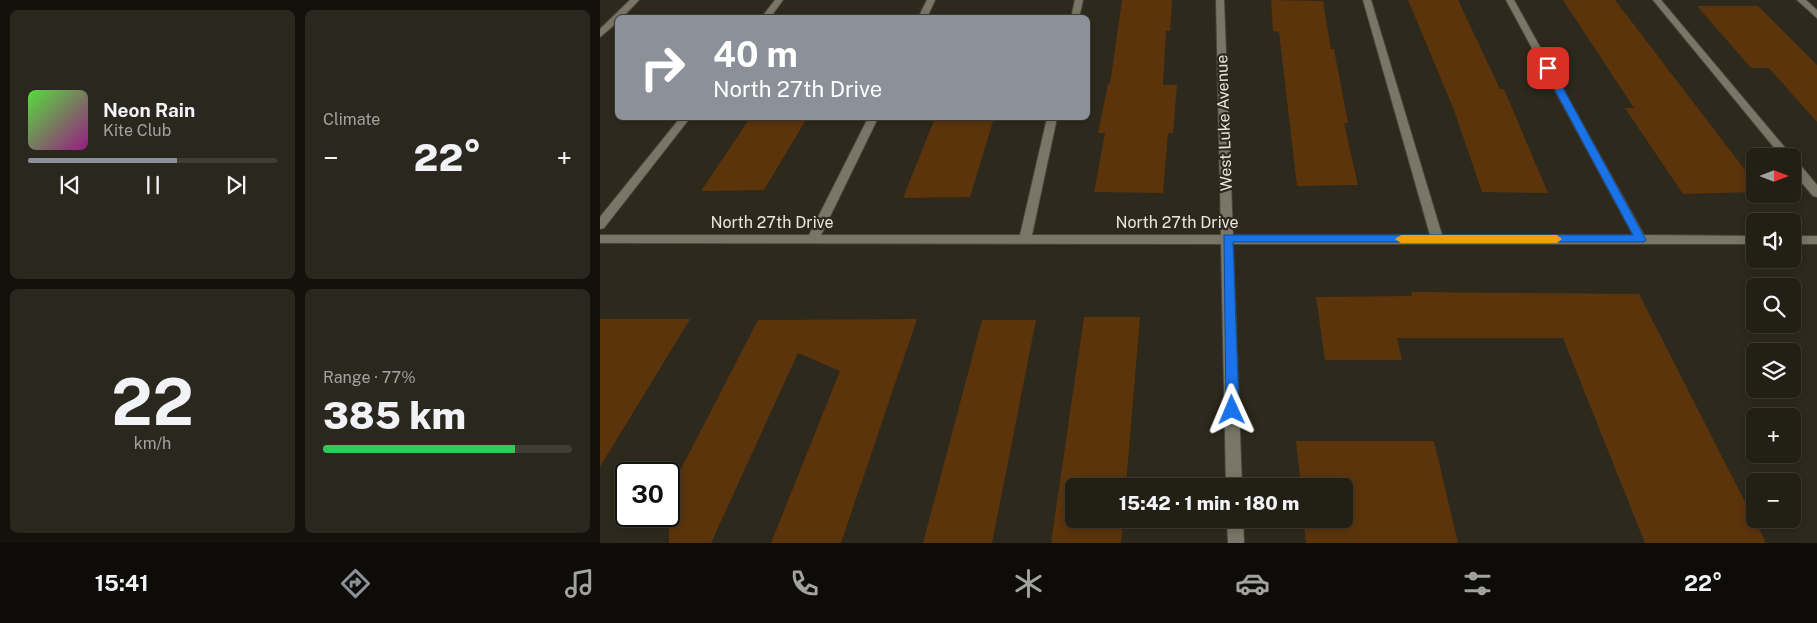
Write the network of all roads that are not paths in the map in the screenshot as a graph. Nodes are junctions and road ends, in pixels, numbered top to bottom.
1 (635, 0) edge
2 (779, 0) edge
3 (931, 0) edge
4 (1079, 0) edge
5 (1220, 0) edge
6 (1366, 0) edge
7 (1510, 0) edge
8 (1657, 0) edge
9 (1801, 0) edge
10 (620, 15) edge
11 (767, 15) edge
12 (924, 15) edge
13 (1076, 15) edge
14 (1817, 15) edge
15 (615, 19) edge
16 (600, 34) edge
17 (683, 120) edge
18 (872, 120) edge
19 (1052, 120) edge
20 (1780, 148) edge
21 (1801, 174) edge
22 (1817, 193) edge
23 (600, 225) edge
24 (813, 238) junction
25 (1025, 238) junction
26 (1228, 238) junction
27 (600, 239) edge
28 (1437, 239) junction
29 (1641, 240) junction
30 (1746, 240) edge
31 (1801, 240) edge
32 (1817, 240) edge
33 (1234, 478) edge
34 (1235, 528) edge
35 (1236, 543) edge

1 - 10 street
2 - 11 street
3 - 12 street
4 - 13 street
5 - 26 street, West Luke Avenue
6 - 28 street
7 - 29 street
8 - 20 street
9 - 14 street
15 - 16 street
17 - 23 street
18 - 24 street
19 - 25 street
21 - 22 street
24 - 25 street, North 27th Drive
24 - 27 street, North 27th Drive
25 - 26 street, North 27th Drive
26 - 28 street, North 27th Drive
26 - 33 street, West Luke Avenue
28 - 29 street, North 27th Drive
29 - 30 street, North 27th Drive
31 - 32 street
34 - 35 street

